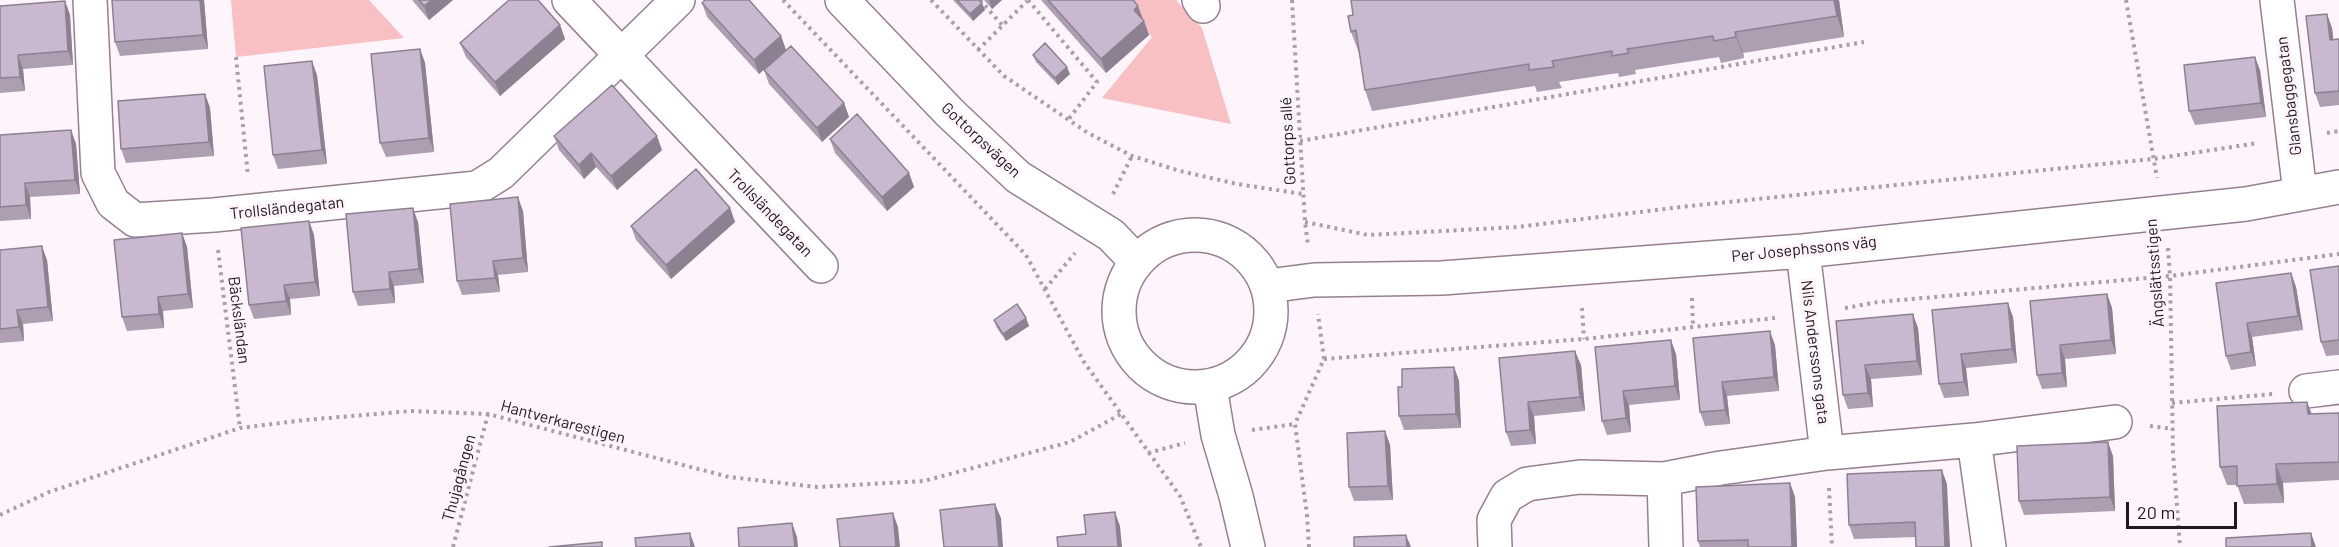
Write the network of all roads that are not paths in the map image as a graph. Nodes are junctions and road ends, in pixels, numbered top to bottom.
1 (90, 0) edge
2 (569, 0) edge
3 (678, 0) edge
4 (842, 0) edge
5 (2277, 0) edge
6 (621, 55) junction
7 (2339, 187) edge
8 (2300, 193) junction
9 (1803, 251) junction
10 (1136, 261) junction
11 (821, 266) dead end
12 (1268, 286) junction
13 (1210, 387) junction
14 (2339, 387) edge
15 (2306, 391) road end
16 (2115, 422) dead end
17 (1974, 440) junction
18 (1827, 453) junction
19 (1664, 479) junction
20 (1248, 547) edge
21 (1495, 547) edge
22 (1666, 547) edge
23 (1989, 547) edge

1 - 6 street, Trollsländegatan
2 - 6 street, Trollsländegatan
3 - 6 street, Trollsländegatan
4 - 10 street, Gottorpsvägen
5 - 8 street, Glansbaggegatan
6 - 11 street, Trollsländegatan
7 - 8 street, Per Josephssons väg
8 - 9 street, Per Josephssons väg
9 - 12 street, Per Josephssons väg
9 - 18 street, Nils Anderssons gata
10 - 12 street
10 - 13 street
12 - 13 street
13 - 20 street
14 - 15 street
16 - 17 street
17 - 18 street
17 - 23 street
18 - 19 street
19 - 21 street
19 - 22 street

